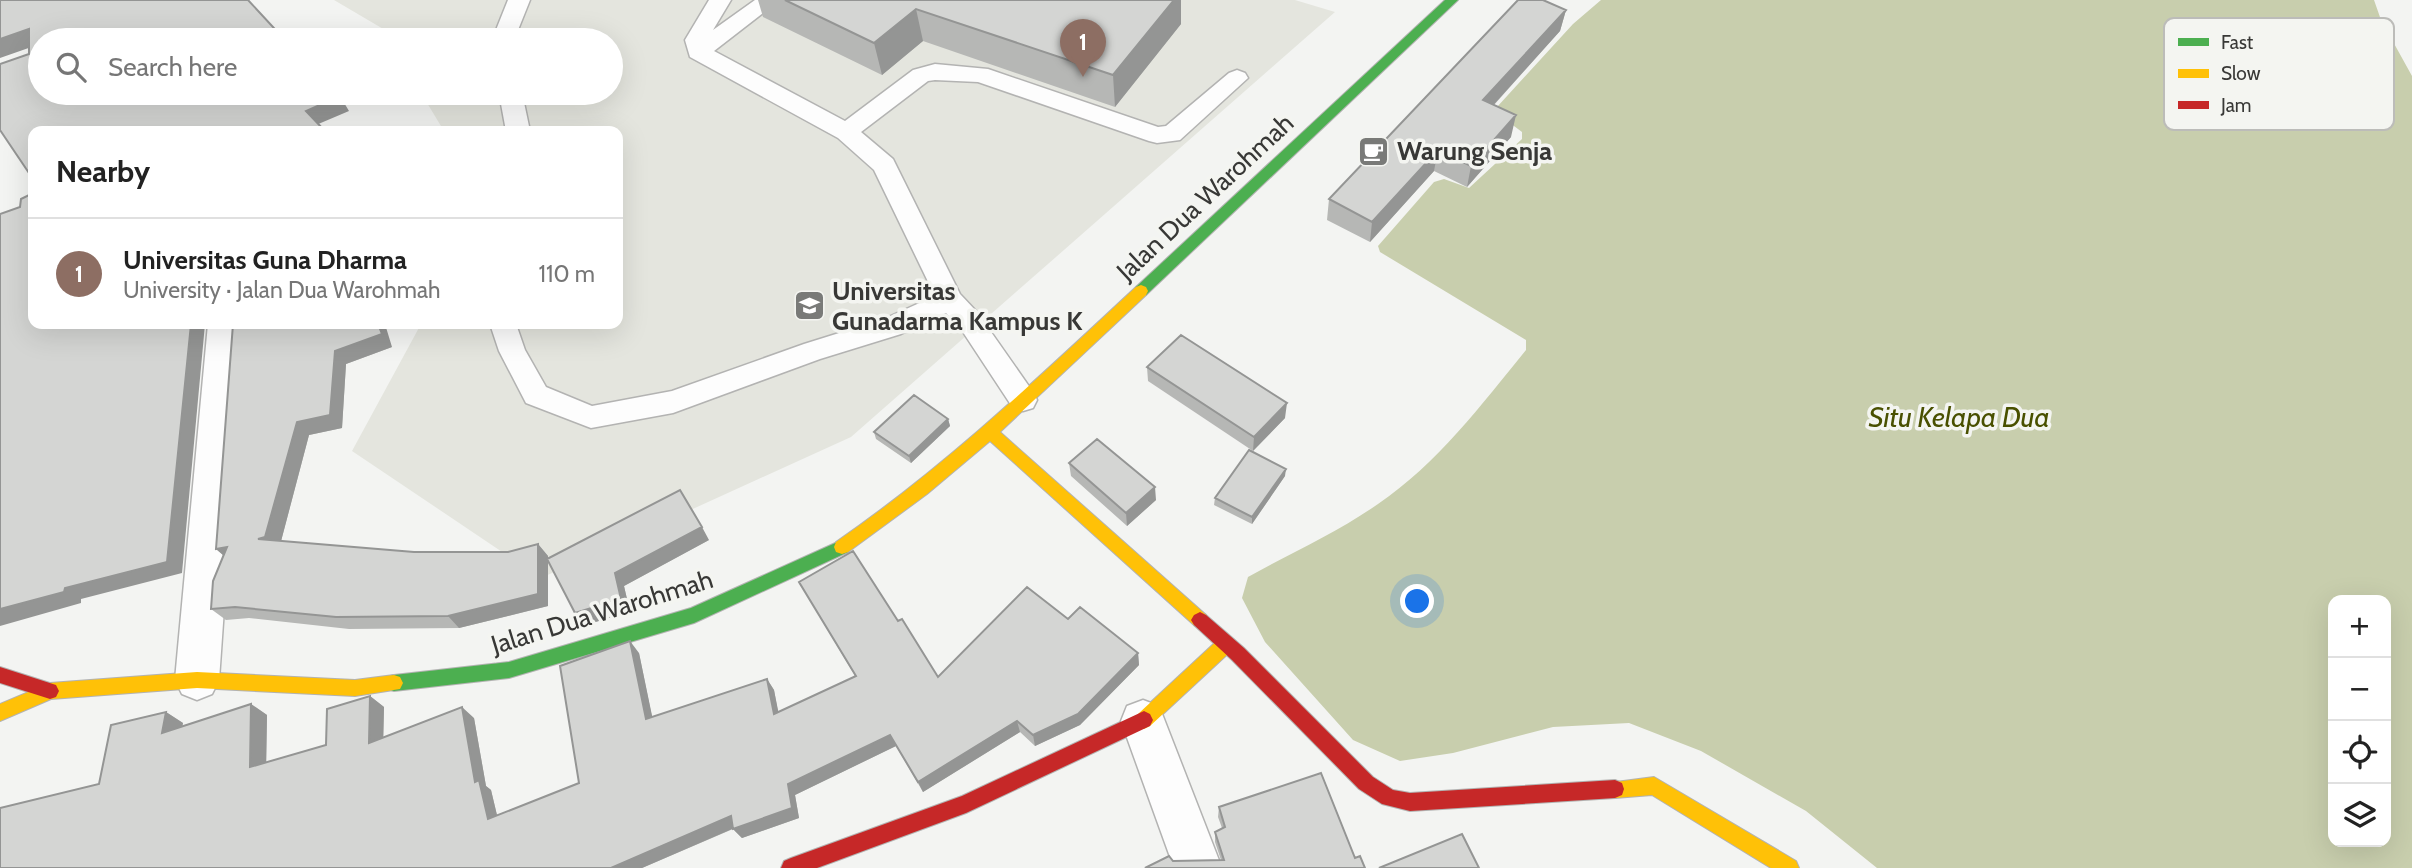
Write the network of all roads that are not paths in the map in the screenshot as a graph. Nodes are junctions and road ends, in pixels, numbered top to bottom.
1 (519, 0) edge
2 (720, 0) edge
3 (769, 0) edge
4 (1452, 0) edge
5 (508, 28) edge
6 (698, 51) junction
7 (1237, 78) dead end
8 (514, 105) edge
9 (518, 126) edge
10 (846, 132) junction
11 (950, 300) junction
12 (226, 329) edge
13 (505, 329) edge
14 (1023, 400) junction
15 (990, 432) junction
16 (1226, 644) junction
17 (0, 675) edge
18 (197, 680) junction
19 (50, 691) junction
20 (0, 713) edge
21 (1143, 721) junction
22 (792, 868) edge
23 (1198, 868) edge
24 (1789, 868) edge

1 - 5 lane
2 - 6 lane
3 - 6 lane
4 - 14 street, Jalan Dua Warohmah
6 - 10 lane
7 - 10 lane
8 - 9 lane
10 - 11 lane
11 - 13 lane
11 - 14 lane
12 - 18 street
14 - 15 street, Jalan Dua Warohmah
15 - 16 street
15 - 18 street, Jalan Dua Warohmah
16 - 21 street
16 - 24 street
17 - 19 street, Jalan Dua Warohmah
18 - 19 street, Jalan Dua Warohmah
19 - 20 street, Jalan Dua Warohmah
21 - 22 street
21 - 23 street

